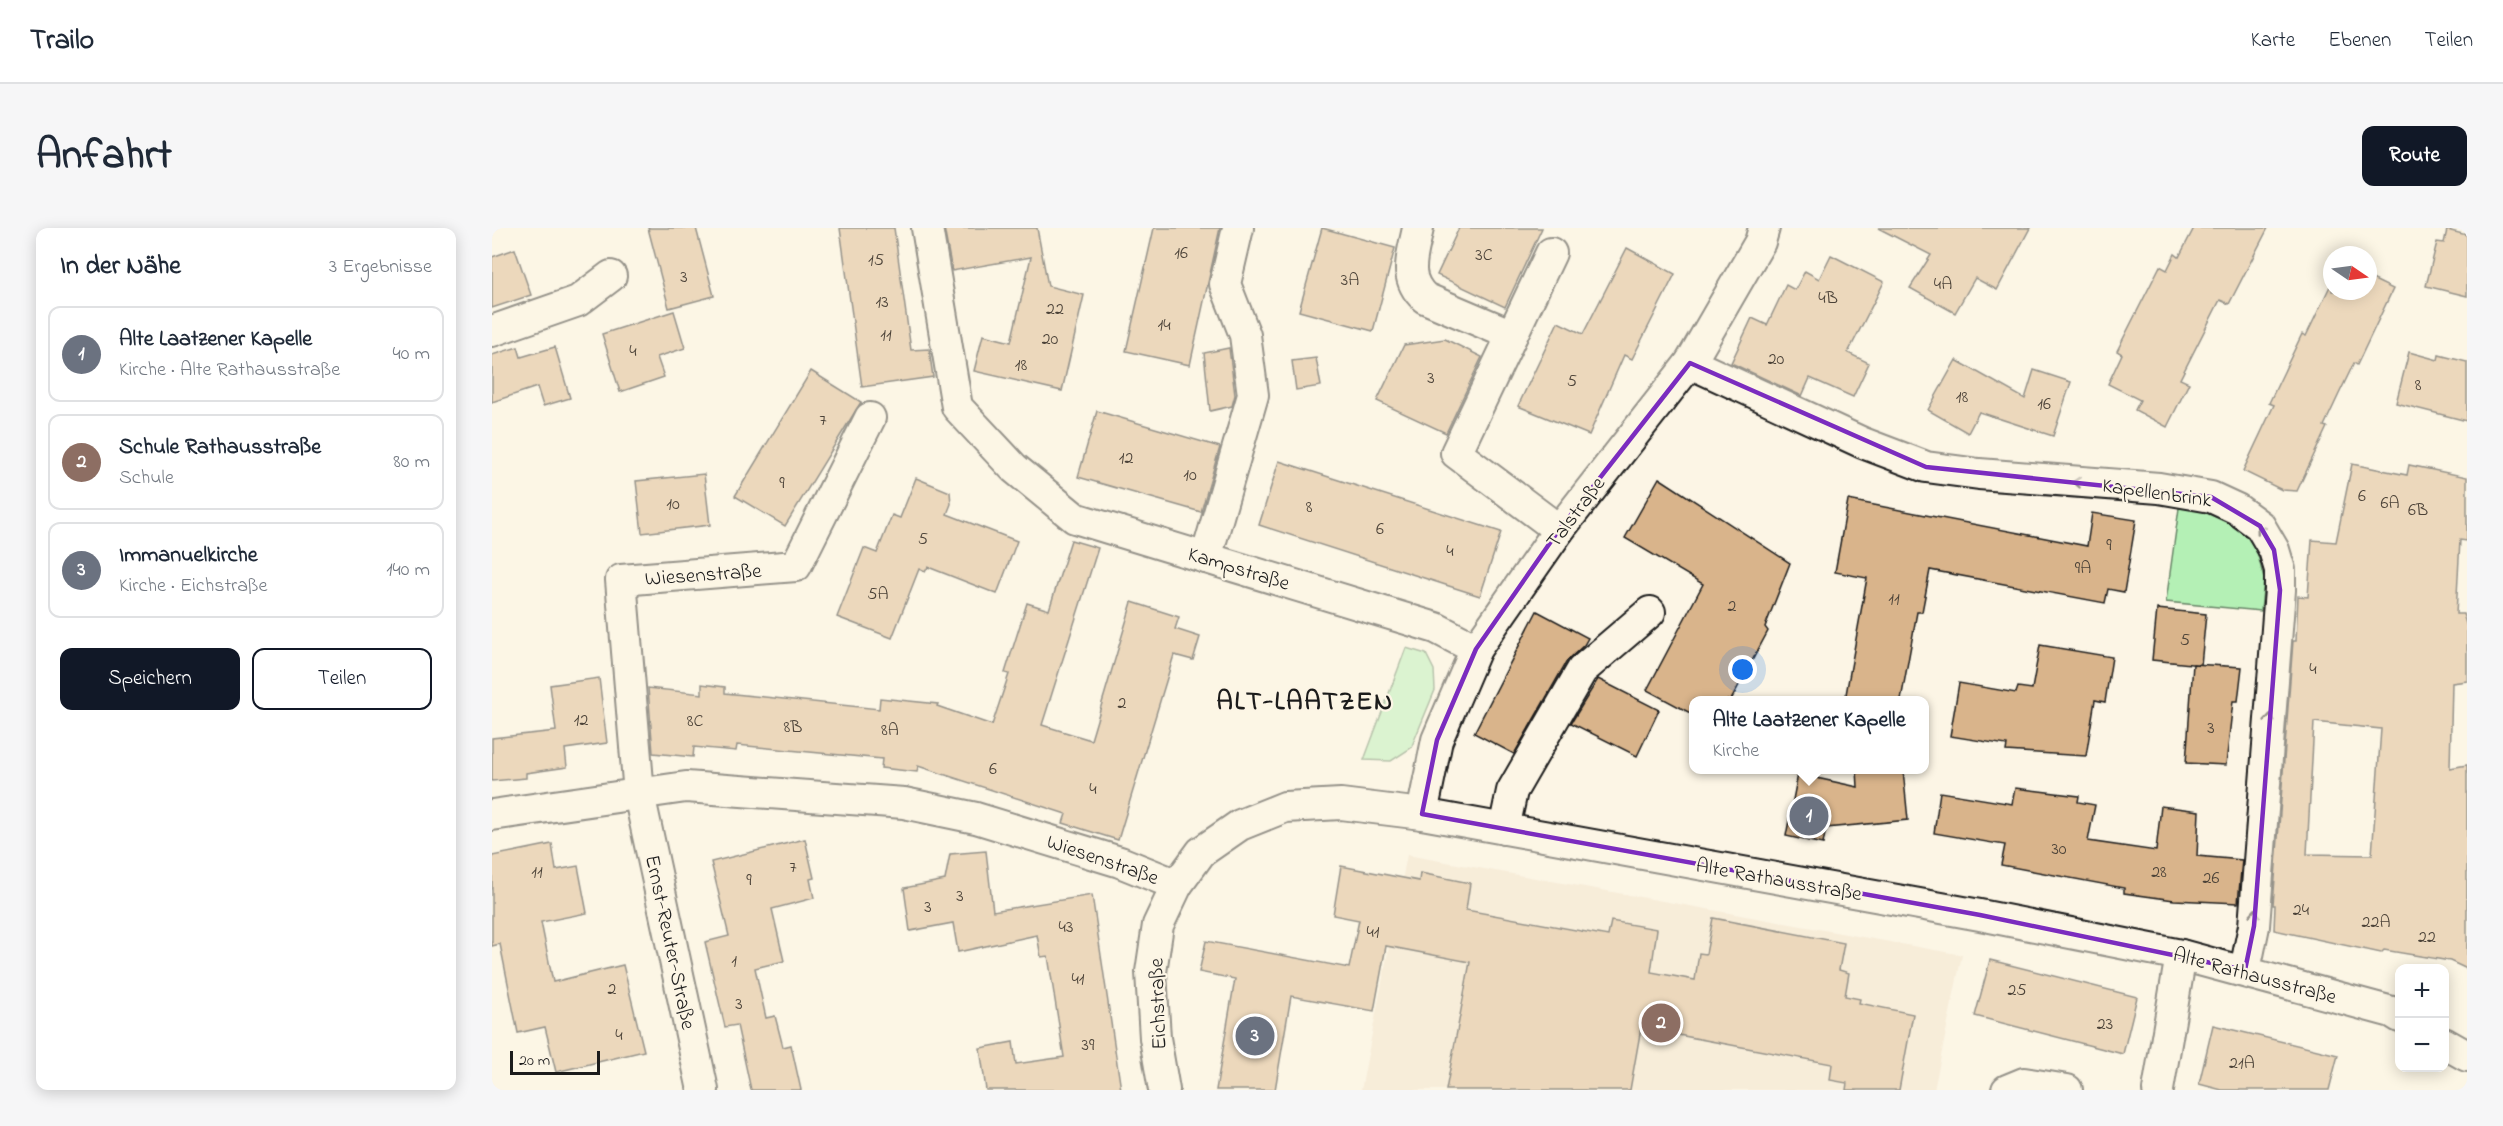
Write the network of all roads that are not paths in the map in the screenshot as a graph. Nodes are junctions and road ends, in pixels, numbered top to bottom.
1 (927, 228) edge
2 (1238, 228) edge
3 (1418, 228) edge
4 (1764, 228) edge
5 (1551, 253) dead end
6 (611, 276) dead end
7 (492, 331) edge
8 (1512, 335) junction
9 (1690, 363) junction
10 (870, 418) dead end
11 (1559, 530) junction
12 (1206, 558) junction
13 (1650, 612) dead end
14 (1476, 649) junction
15 (639, 794) junction
16 (1422, 814) junction
17 (492, 815) edge
18 (1504, 829) junction
19 (1177, 885) junction
20 (2181, 955) junction
21 (2245, 970) junction
22 (2395, 1014) edge
23 (2449, 1045) edge
24 (2467, 1056) edge
25 (703, 1090) edge
26 (1164, 1090) edge
27 (2007, 1090) edge
28 (2067, 1090) edge
29 (2158, 1090) edge

1 - 12 street, Kampstraße
2 - 12 street
3 - 8 street
4 - 9 street, Talstraße
5 - 8 street
6 - 7 street
8 - 11 street
9 - 11 street, Talstraße
21 -> 9 street, Kapellenbrink
10 - 15 street, Wiesenstraße
11 - 14 street, Talstraße
12 - 14 street, Kampstraße
13 - 18 street
14 - 16 street, Talstraße
15 - 17 street, Wiesenstraße
15 - 19 street, Wiesenstraße
15 - 25 street, Ernst-Reuter-Straße
16 - 18 street, Alte Rathausstraße
16 - 19 street, Alte Rathausstraße
18 - 20 street, Alte Rathausstraße
19 - 26 street, Eichstraße
20 - 21 street, Alte Rathausstraße
20 - 29 street
21 - 22 street, Alte Rathausstraße
23 - 24 street
27 - 28 street

